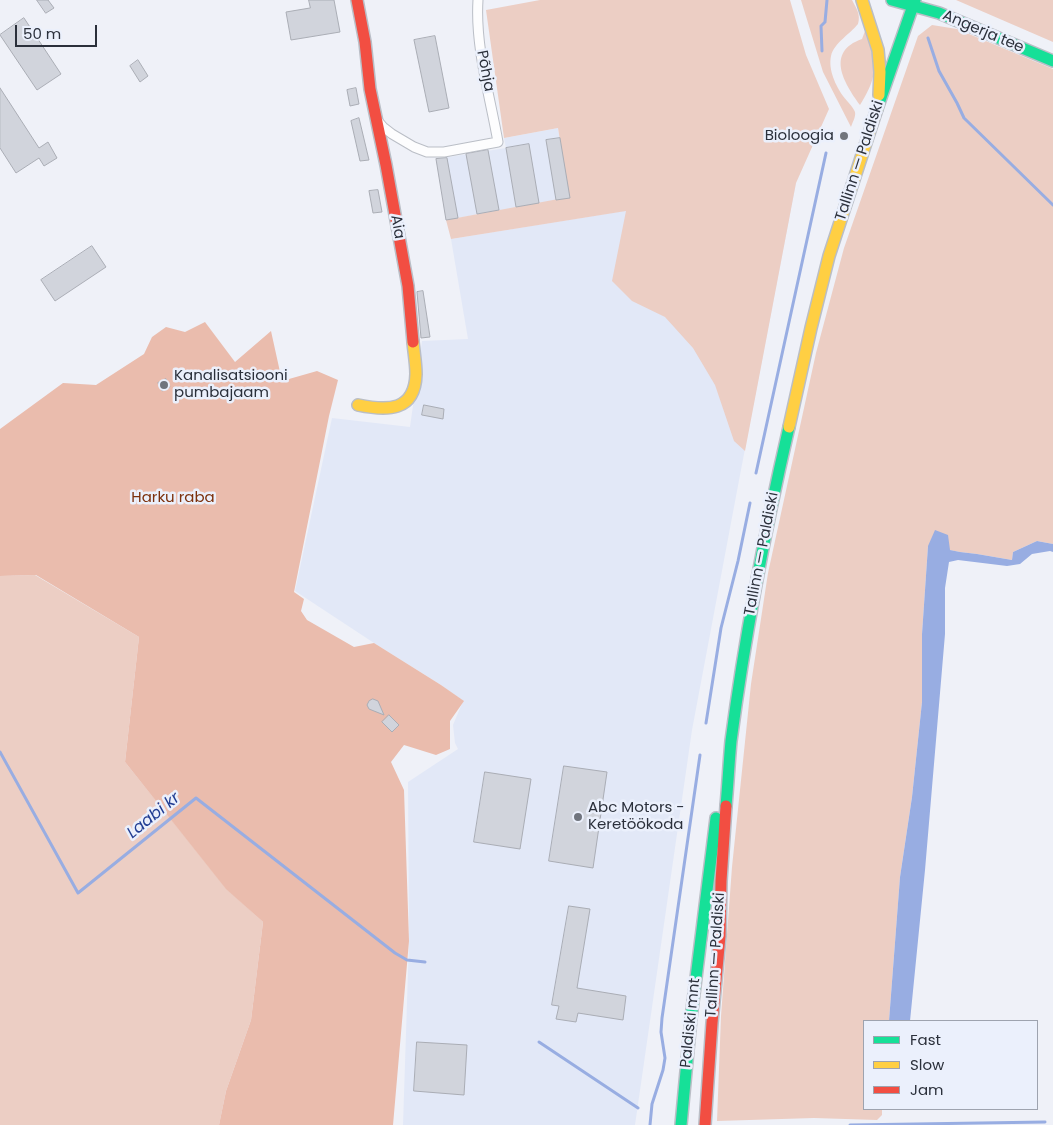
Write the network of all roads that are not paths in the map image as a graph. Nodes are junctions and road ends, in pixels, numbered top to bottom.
1 (357, 0) edge
2 (478, 0) edge
3 (862, 0) edge
4 (892, 0) edge
5 (914, 3) edge
6 (1053, 61) edge
7 (879, 103) junction
8 (376, 119) junction
9 (358, 405) dead end
10 (732, 743) junction
11 (681, 1125) edge
12 (705, 1125) edge

1 - 8 main road, Aia
2 - 8 street, Põhja
3 - 7 main road
4 - 5 main road, Angerja tee
5 - 6 main road, Angerja tee
5 - 7 main road, Tallinn — Paldiski
7 - 10 main road, Tallinn — Paldiski
8 - 9 main road, Aia
10 - 11 main road, Paldiski mnt
10 - 12 main road, Tallinn — Paldiski

